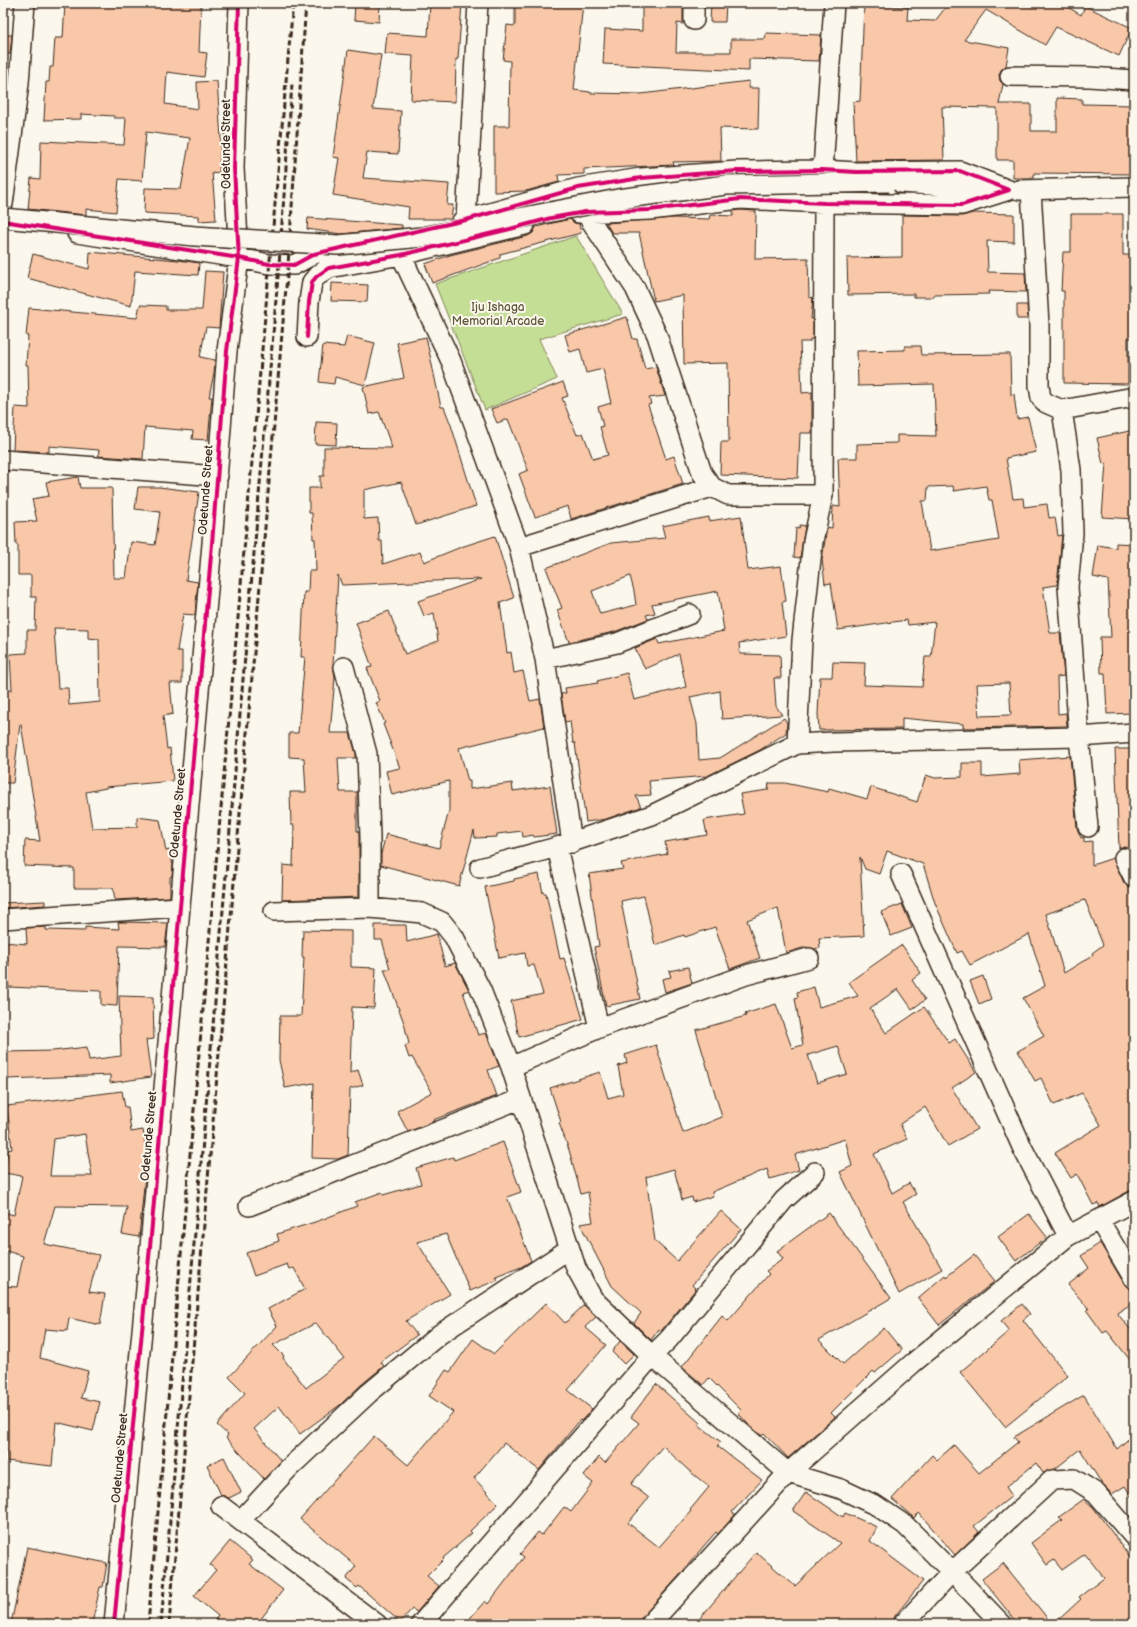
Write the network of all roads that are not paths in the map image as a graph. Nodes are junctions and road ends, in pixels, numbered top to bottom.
1 (25, 3) edge
2 (239, 3) edge
3 (478, 3) edge
4 (834, 3) edge
5 (1010, 76) dead end
6 (1134, 80) edge
7 (823, 170) junction
8 (1134, 187) edge
9 (1009, 190) junction
10 (1031, 190) junction
11 (824, 203) junction
12 (3, 204) edge
13 (585, 212) junction
14 (3, 219) edge
15 (466, 220) junction
16 (401, 255) junction
17 (239, 258) junction
18 (307, 337) dead end
19 (1134, 397) edge
20 (1062, 410) junction
21 (3, 460) edge
22 (218, 476) junction
23 (712, 487) junction
24 (823, 495) junction
25 (519, 547) junction
26 (690, 614) dead end
27 (545, 658) junction
28 (344, 667) dead end
29 (1134, 733) edge
30 (1079, 737) junction
31 (797, 744) junction
32 (1088, 827) dead end
33 (565, 845) junction
34 (1124, 858) dead end
35 (480, 868) dead end
36 (901, 874) dead end
37 (1134, 878) edge
38 (179, 907) junction
39 (370, 908) junction
40 (274, 911) dead end
41 (3, 919) edge
42 (809, 958) dead end
43 (599, 1028) junction
44 (511, 1067) junction
45 (520, 1099) junction
46 (815, 1172) dead end
47 (1134, 1201) edge
48 (249, 1206) dead end
49 (1099, 1220) junction
50 (1068, 1236) junction
51 (569, 1249) junction
52 (1134, 1279) edge
53 (652, 1356) junction
54 (788, 1473) junction
55 (221, 1506) dead end
56 (241, 1520) junction
57 (1134, 1537) edge
58 (952, 1572) junction
59 (114, 1624) edge
60 (377, 1624) edge
61 (421, 1624) edge
62 (650, 1624) edge
63 (903, 1624) edge
64 (1002, 1624) edge

1 - 12 street
2 - 17 street, Odetunde Street
3 - 15 street
4 - 7 street
5 - 6 street
7 - 9 street
7 - 15 street
8 - 10 street
9 - 10 street
9 - 11 street
9 - 14 street, bridge
10 - 20 street
11 - 13 street
11 - 24 street
13 - 16 street
13 - 23 street
14 - 17 street
15 - 17 street
16 - 18 street
16 - 25 street
17 - 22 street, Odetunde Street
19 - 20 street
20 - 30 street
21 - 22 street
22 - 38 street, Odetunde Street
23 - 24 street
23 - 25 street
24 - 31 street
25 - 27 street
26 - 27 street
27 - 33 street
28 - 39 street
29 - 30 street
30 - 31 street
30 - 32 street
31 - 33 street
33 - 35 street
33 - 43 street
34 - 37 street
36 - 50 street
38 - 41 street
38 - 59 street, Odetunde Street
39 - 40 street
39 - 44 street
42 - 43 street
43 - 44 street
44 - 45 street
45 - 48 street
45 - 51 street
46 - 53 street
47 - 49 street
49 - 50 street
49 - 52 street
50 - 54 street
51 - 53 street
51 - 56 street
53 - 54 street
53 - 61 street
54 - 58 street
54 - 62 street
55 - 56 street
56 - 60 street
57 - 58 street
58 - 63 street
58 - 64 street

